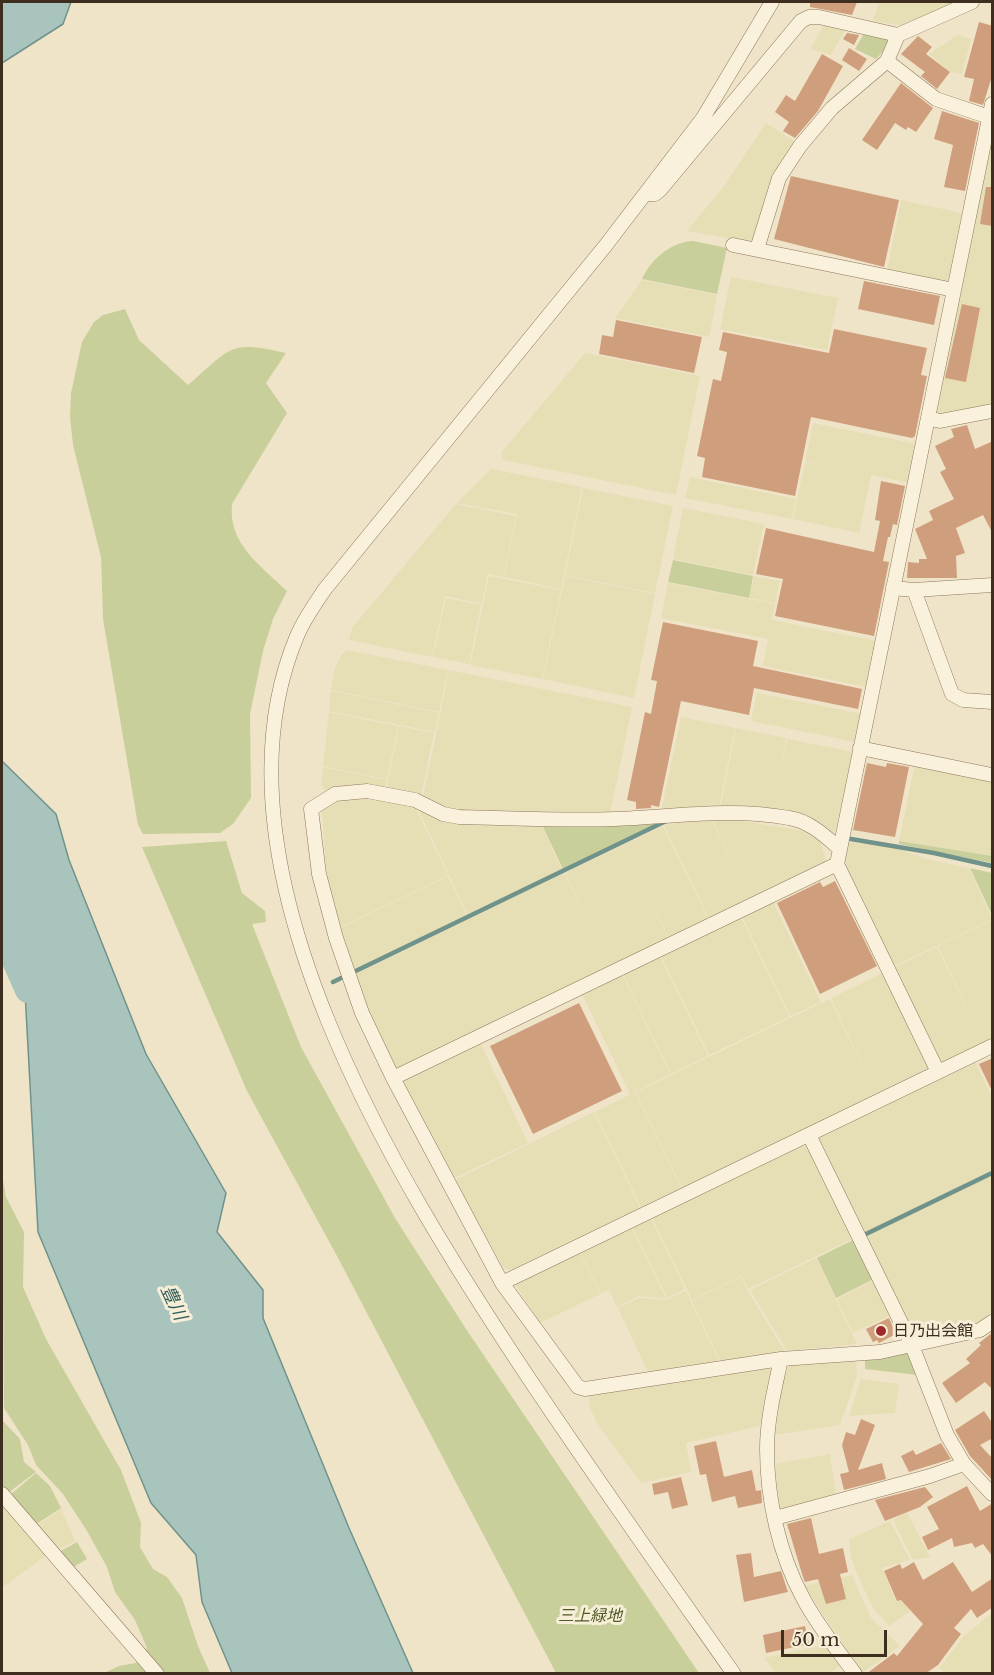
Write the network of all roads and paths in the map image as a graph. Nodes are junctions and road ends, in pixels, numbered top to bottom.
1 (772, 2) edge
2 (972, 2) edge
3 (898, 35) junction
4 (887, 61) junction
5 (993, 104) edge
6 (991, 118) edge
7 (645, 194) junction
8 (733, 245) dead end
9 (757, 249) junction
10 (954, 290) junction
11 (993, 411) edge
12 (928, 418) junction
13 (993, 585) edge
14 (892, 588) junction
15 (914, 590) junction
16 (993, 702) edge
17 (860, 748) junction
18 (993, 775) edge
19 (839, 848) junction
20 (837, 864) junction
21 (993, 1046) edge
22 (938, 1072) junction
23 (393, 1078) junction
24 (809, 1135) junction
25 (502, 1283) junction
26 (993, 1322) edge
27 (911, 1343) junction
28 (781, 1359) junction
29 (964, 1464) junction
30 (2, 1494) edge
31 (993, 1494) edge
32 (775, 1518) junction
33 (157, 1674) edge
34 (734, 1674) edge
35 (855, 1674) edge

1 - 7 street
2 - 3 street
3 - 4 street
3 - 7 street
4 - 6 street
4 - 9 street
5 - 6 street
6 - 10 street
7 - 34 street
8 - 9 street
9 - 10 street
10 - 12 street
11 - 12 street
12 - 14 street
13 - 15 street
14 - 15 street
14 - 17 street
15 - 16 street
17 - 18 street
17 - 19 street
19 - 20 street
19 - 23 street
20 - 22 street
20 - 23 street
21 - 22 street
22 - 24 street
23 - 25 street
24 - 25 street
24 - 27 street
25 - 28 street
26 - 27 street
27 - 28 street
27 - 29 street
28 - 32 street
29 - 31 street
29 - 32 street
30 - 33 street
32 - 35 street

